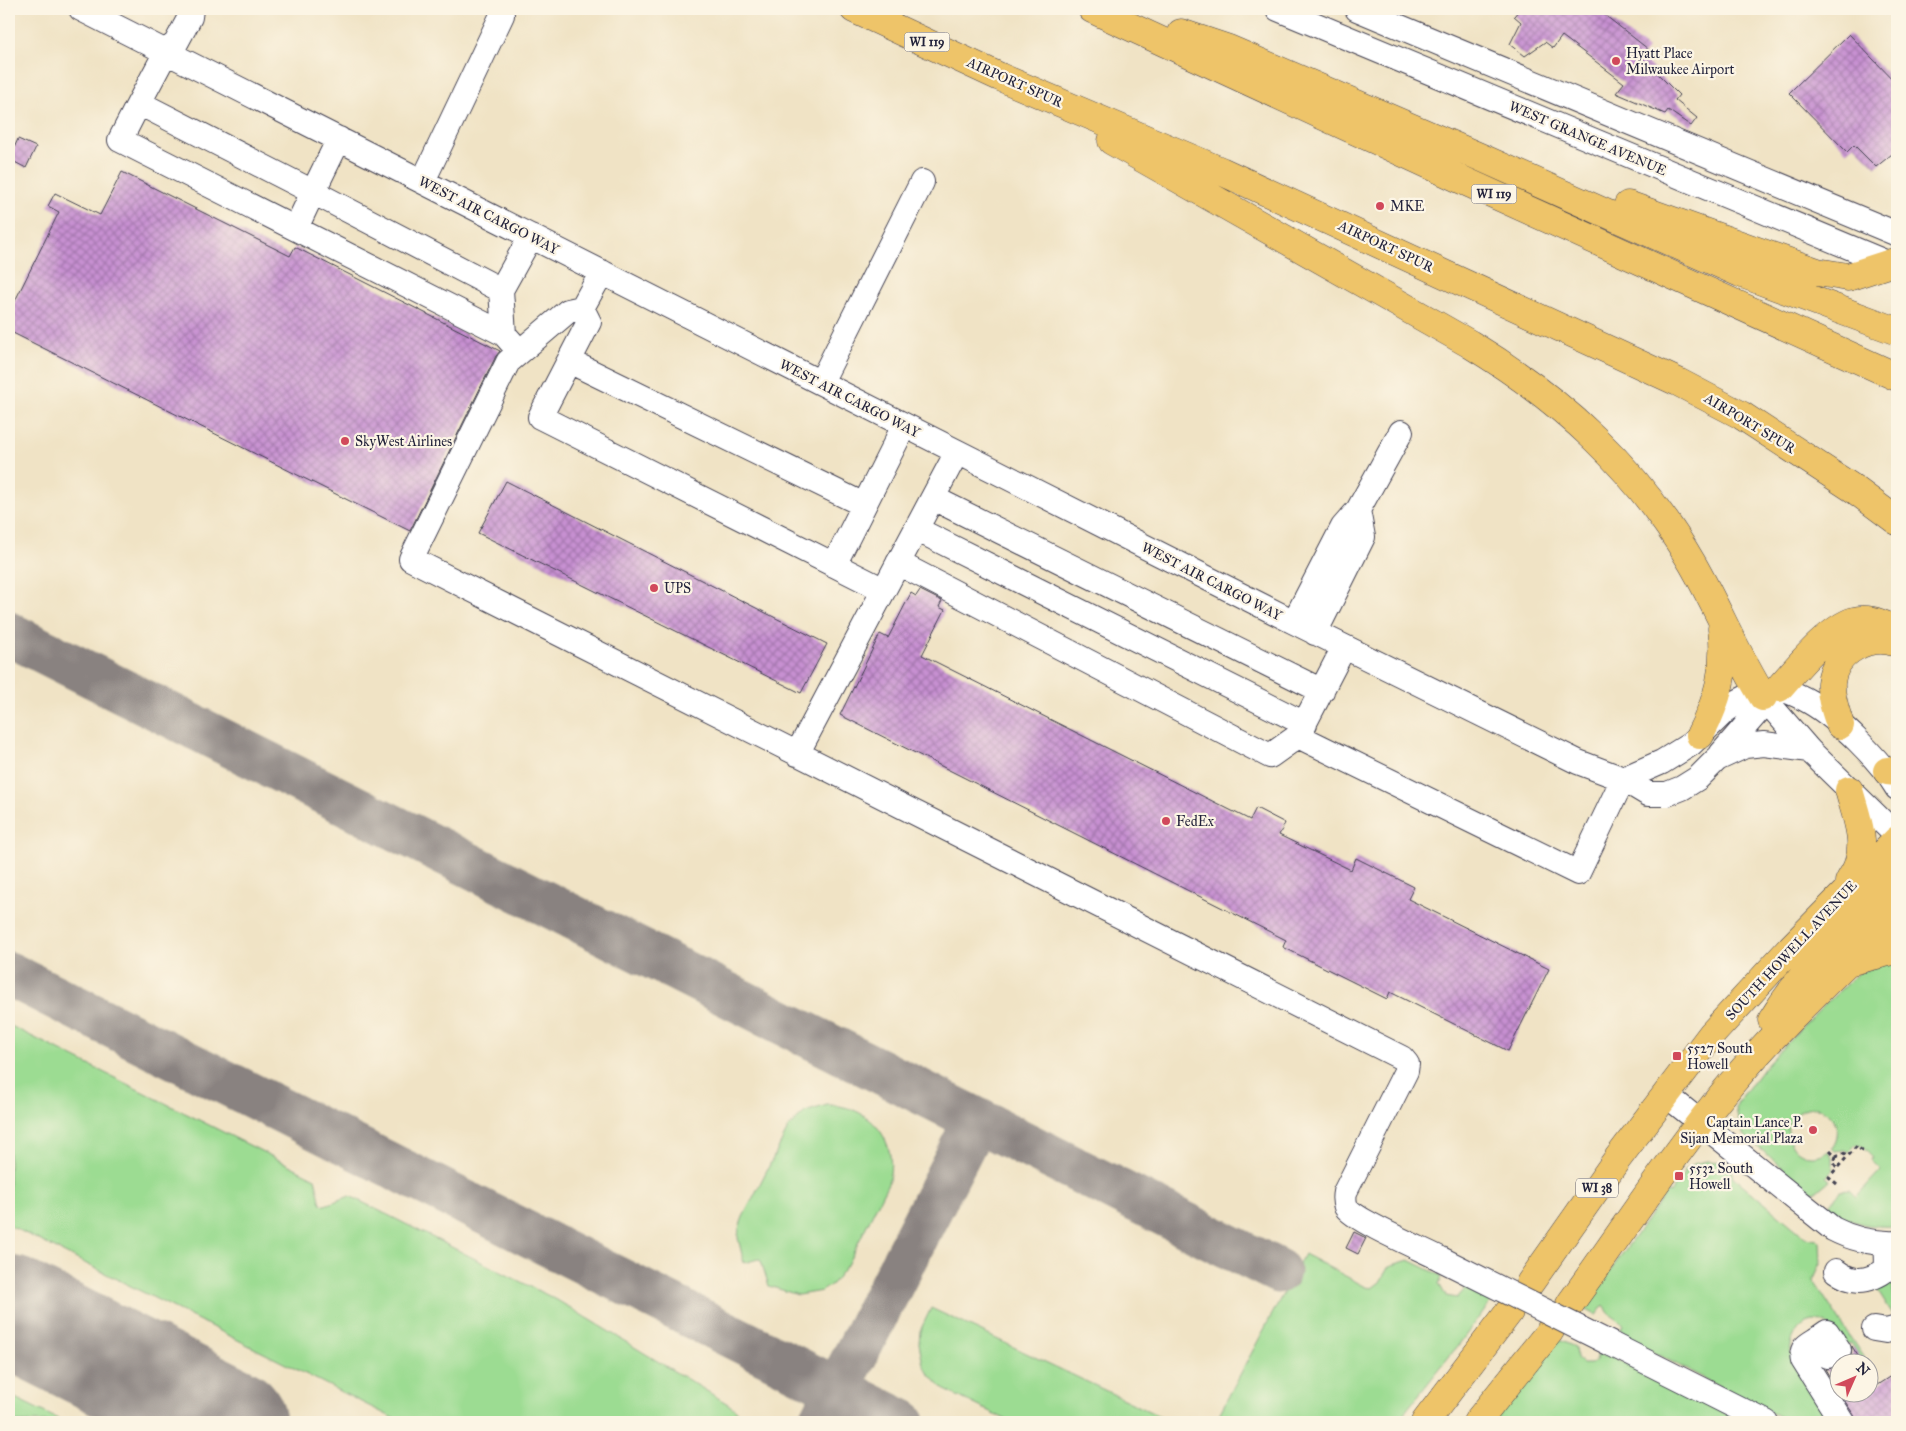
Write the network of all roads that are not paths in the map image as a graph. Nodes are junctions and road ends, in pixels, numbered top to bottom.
1 (81, 9) edge
2 (182, 9) edge
3 (191, 9) edge
4 (854, 9) edge
5 (1092, 9) edge
6 (1108, 9) edge
7 (1278, 9) edge
8 (1367, 11) edge
9 (502, 15) dead end
10 (1347, 37) junction
11 (166, 52) junction
12 (1000, 77) junction
13 (139, 103) junction
14 (339, 139) junction
15 (1480, 157) junction
16 (423, 181) junction
17 (922, 182) dead end
18 (313, 192) junction
19 (296, 228) junction
20 (1897, 234) edge
21 (531, 236) junction
22 (1895, 264) edge
23 (602, 272) junction
24 (501, 290) junction
25 (582, 308) junction
26 (1897, 331) edge
27 (504, 334) junction
28 (520, 351) junction
29 (568, 361) junction
30 (1897, 376) edge
31 (821, 382) junction
32 (904, 426) junction
33 (1401, 432) dead end
34 (958, 452) junction
35 (933, 498) junction
36 (864, 505) junction
37 (1358, 510) junction
38 (1897, 521) edge
39 (916, 529) junction
40 (898, 563) junction
41 (834, 565) junction
42 (884, 590) junction
43 (1163, 613) junction
44 (1721, 619) junction
45 (1299, 625) junction
46 (1120, 631) junction
47 (1897, 632) edge
48 (1897, 643) edge
49 (1344, 647) junction
50 (1322, 691) junction
51 (1771, 692) junction
52 (1840, 725) junction
53 (1302, 730) junction
54 (1700, 735) junction
55 (1809, 750) junction
56 (797, 754) junction
57 (1717, 759) junction
58 (1894, 777) edge
59 (1623, 779) junction
60 (1849, 790) junction
61 (1897, 838) edge
62 (1897, 875) edge
63 (1845, 892) junction
64 (1897, 913) edge
65 (1897, 950) edge
66 (1847, 963) junction
67 (1731, 1085) junction
68 (1665, 1094) junction
69 (1701, 1122) junction
70 (1892, 1244) edge
71 (1836, 1271) dead end
72 (1530, 1283) dead end
73 (1570, 1304) dead end
74 (1510, 1312) dead end
75 (1874, 1328) dead end
76 (1897, 1328) edge
77 (1550, 1330) dead end
78 (1828, 1348) dead end
79 (1424, 1422) edge
80 (1477, 1422) edge
81 (1766, 1422) edge
82 (1842, 1422) edge

1 - 11 street, WEST AIR CARGO WAY
2 - 11 street
3 - 11 street
4 - 12 main road, AIRPORT SPUR / WI 119
5 - 30 main road, WI 119
6 - 15 main road
7 - 10 street, WEST GRANGE AVENUE
8 - 10 street
8 - 20 street
9 - 16 street
10 - 22 street, WEST GRANGE AVENUE
11 - 13 street
11 - 14 street, WEST AIR CARGO WAY
12 - 38 main road, AIRPORT SPUR / WI 119
12 - 44 main road
13 - 18 street
13 - 19 street
14 - 16 street, WEST AIR CARGO WAY
14 - 18 street
15 - 22 main road
15 - 26 main road
16 - 21 street, WEST AIR CARGO WAY
17 - 31 street
18 - 19 street
18 - 24 street
19 - 27 street
21 - 23 street, WEST AIR CARGO WAY
21 - 24 street
23 - 25 street
23 - 31 street, WEST AIR CARGO WAY
24 - 27 street
25 - 28 street
25 - 29 street
27 - 28 street
28 - 56 street
29 - 36 street
29 - 41 street
31 - 32 street, WEST AIR CARGO WAY
32 - 34 street, WEST AIR CARGO WAY
32 - 36 street
33 - 37 street
34 - 35 street
34 - 45 street, WEST AIR CARGO WAY
35 - 39 street
35 - 43 street
36 - 41 street
37 - 45 street
37 - 45 street
39 - 40 street
39 - 46 street
40 - 42 street
40 - 53 street
41 - 42 street
42 - 56 street
43 - 46 street
43 - 50 street
44 - 51 main road
44 - 54 main road
45 - 49 street, WEST AIR CARGO WAY
46 - 53 street
47 - 51 main road
48 - 52 main road
49 - 50 street
49 - 59 street, WEST AIR CARGO WAY
50 - 53 street
51 - 52 street
51 - 54 street
51 - 55 street
51 - 57 street
52 - 58 street
53 - 59 street
54 - 59 street
55 - 57 street, WEST AIR CARGO WAY
55 - 60 street
56 - 81 street, bridge
57 - 59 street, WEST AIR CARGO WAY
60 - 61 street
60 - 63 main road
61 - 63 main road, SOUTH HOWELL AVENUE / WI 38
62 - 67 main road
63 - 68 main road, SOUTH HOWELL AVENUE / WI 38
64 - 66 main road
65 - 66 main road
66 - 67 main road
67 - 69 main road
68 - 69 street
68 - 72 main road, SOUTH HOWELL AVENUE / WI 38
69 - 70 street
69 - 73 main road
70 - 71 street
74 - 79 main road
75 - 76 street
77 - 80 main road
78 - 82 street

